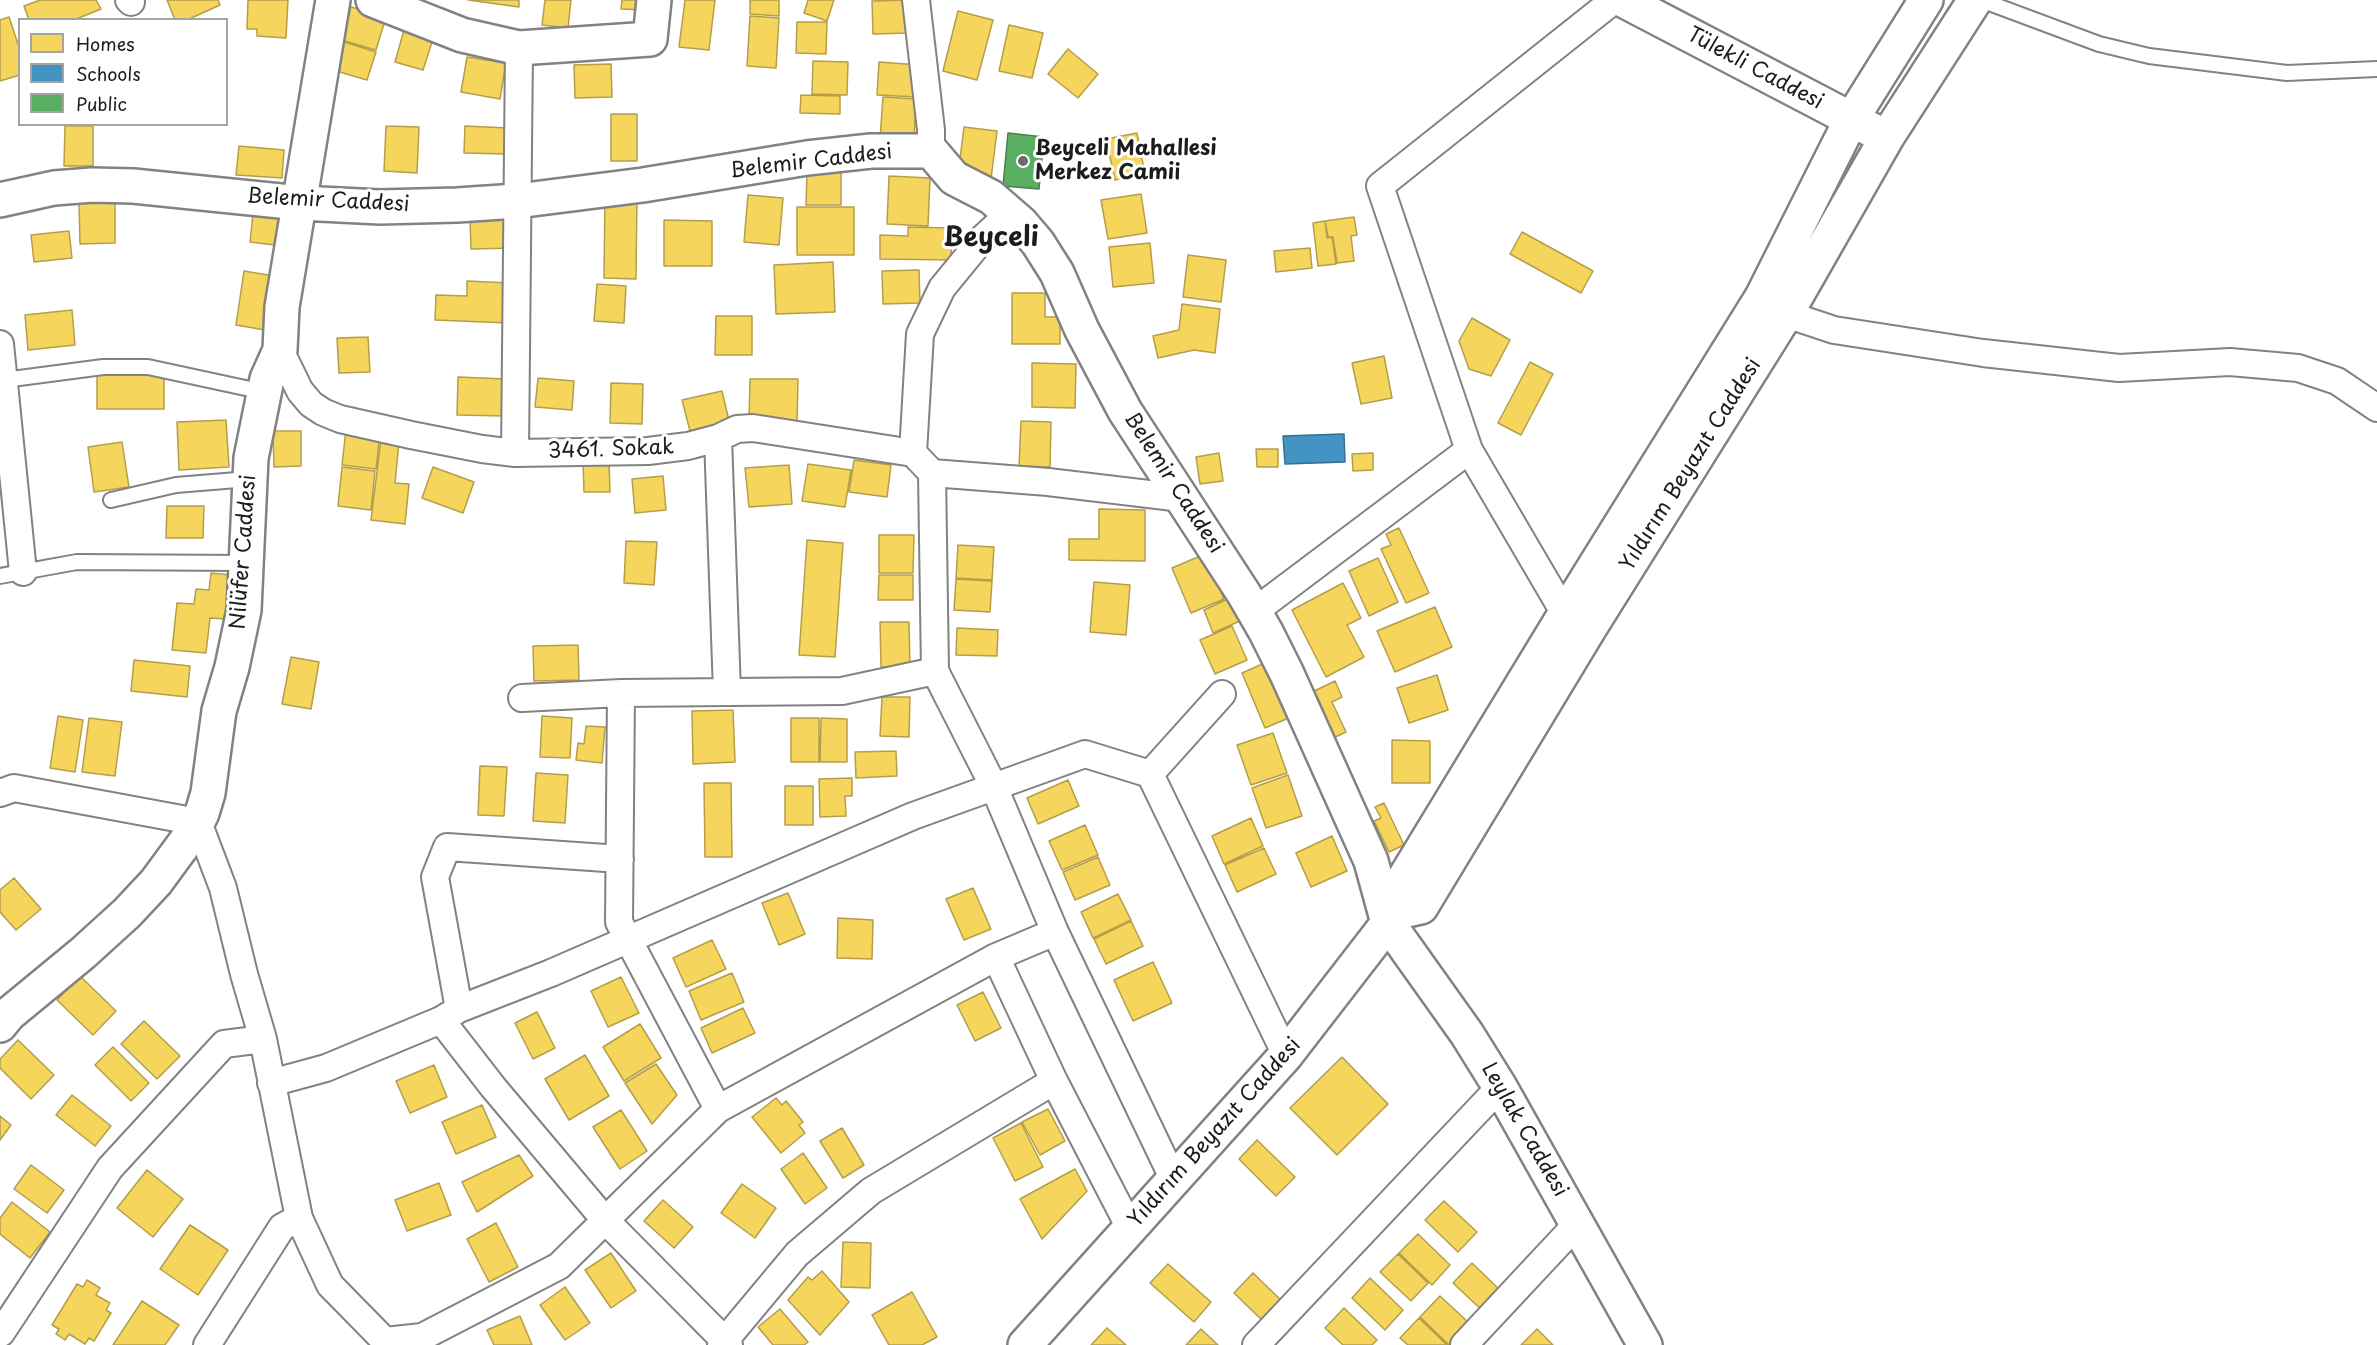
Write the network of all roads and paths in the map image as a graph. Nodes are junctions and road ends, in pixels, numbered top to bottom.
1 (333, 0) edge
2 (373, 0) edge
3 (654, 0) edge
4 (916, 0) edge
5 (1614, 0) edge
6 (1623, 0) edge
7 (1926, 0) edge
8 (1975, 0) edge
9 (1982, 0) edge
10 (519, 48) junction
11 (2377, 69) edge
12 (1851, 120) junction
13 (1887, 138) junction
14 (931, 151) junction
15 (0, 200) edge
16 (517, 201) junction
17 (300, 203) junction
18 (1011, 212) junction
19 (1786, 314) junction
20 (0, 344) edge
21 (280, 350) junction
22 (4, 380) junction
23 (264, 392) junction
24 (2377, 408) edge
25 (718, 438) junction
26 (1469, 450) junction
27 (515, 453) junction
28 (913, 453) junction
29 (933, 473) junction
30 (249, 479) junction
31 (1182, 498) junction
32 (111, 500) dead end
33 (245, 563) junction
34 (12, 574) edge
35 (1255, 611) junction
36 (1565, 614) junction
37 (935, 671) junction
38 (727, 692) junction
39 (621, 693) junction
40 (1222, 694) dead end
41 (522, 698) dead end
42 (1150, 774) junction
43 (994, 787) junction
44 (0, 793) edge
45 (198, 822) junction
46 (620, 859) junction
47 (1391, 918) junction
48 (1054, 932) junction
49 (628, 940) junction
50 (996, 957) junction
51 (450, 1015) junction
52 (0, 1024) edge
53 (263, 1040) junction
54 (1286, 1055) junction
55 (1054, 1081) junction
56 (271, 1083) junction
57 (1500, 1087) junction
58 (718, 1109) junction
59 (1174, 1180) junction
60 (299, 1218) junction
61 (605, 1220) junction
62 (1578, 1223) junction
63 (1130, 1228) junction
64 (7, 1337) edge
65 (1033, 1342) edge
66 (725, 1344) edge
67 (207, 1345) edge
68 (1256, 1345) edge
69 (1464, 1345) edge
70 (1645, 1345) edge

1 - 17 street, Nilüfer Caddesi
2 - 10 street
3 - 10 street
4 - 14 street
5 - 26 street
6 - 12 street, Tülekli Caddesi
7 - 12 street, Yıldırım Beyazıt Caddesi
8 - 13 street, Yıldırım Beyazıt Caddesi
9 - 11 lane
10 - 16 street
12 - 13 street, Tülekli Caddesi
12 - 36 street, Yıldırım Beyazıt Caddesi
13 - 19 street, Yıldırım Beyazıt Caddesi
14 - 16 street, Belemir Caddesi
14 - 18 street, Belemir Caddesi
15 - 17 street, Belemir Caddesi
16 - 17 street, Belemir Caddesi
16 - 27 street
17 - 21 street, Nilüfer Caddesi
18 - 28 street
18 - 31 street, Belemir Caddesi
19 - 24 street
19 - 47 street, Yıldırım Beyazıt Caddesi
20 - 22 street
21 - 23 street, Nilüfer Caddesi
21 - 27 street, 3461. Sokak
22 - 23 lane
22 - 34 street
23 - 30 street, Nilüfer Caddesi
25 - 27 street, 3461. Sokak
25 - 28 street, 3461. Sokak
25 - 38 street
26 - 35 street
26 - 36 street
28 - 29 street
29 - 31 street
29 - 37 street
30 - 32 lane
30 - 33 street, Nilüfer Caddesi
31 - 35 street, Belemir Caddesi
33 - 34 lane
33 - 45 street, Nilüfer Caddesi
35 - 47 street, Belemir Caddesi
36 - 47 street, Yıldırım Beyazıt Caddesi
37 - 38 street
37 - 43 street
38 - 39 street
39 - 41 street
39 - 46 street
40 - 42 street
42 - 43 street
42 - 54 street
43 - 48 street
43 - 49 street
44 - 45 street
45 - 52 street, Nilüfer Caddesi
45 - 53 street
46 - 49 street
46 - 51 street
47 - 54 street, Yıldırım Beyazıt Caddesi
47 - 57 street, Leylak Caddesi
48 - 50 street
48 - 59 street
49 - 51 street
49 - 58 street
50 - 55 street
50 - 58 street
51 - 56 street
51 - 61 street
53 - 56 street
53 - 64 street
54 - 59 street, Yıldırım Beyazıt Caddesi
55 - 63 street
55 - 66 street
56 - 60 street
57 - 62 street, Leylak Caddesi
57 - 68 street
58 - 61 street
59 - 63 street, Yıldırım Beyazıt Caddesi
60 - 61 street
60 - 67 street
61 - 66 street
62 - 69 street
62 - 70 street, Leylak Caddesi
63 - 65 street, Yıldırım Beyazıt Caddesi

